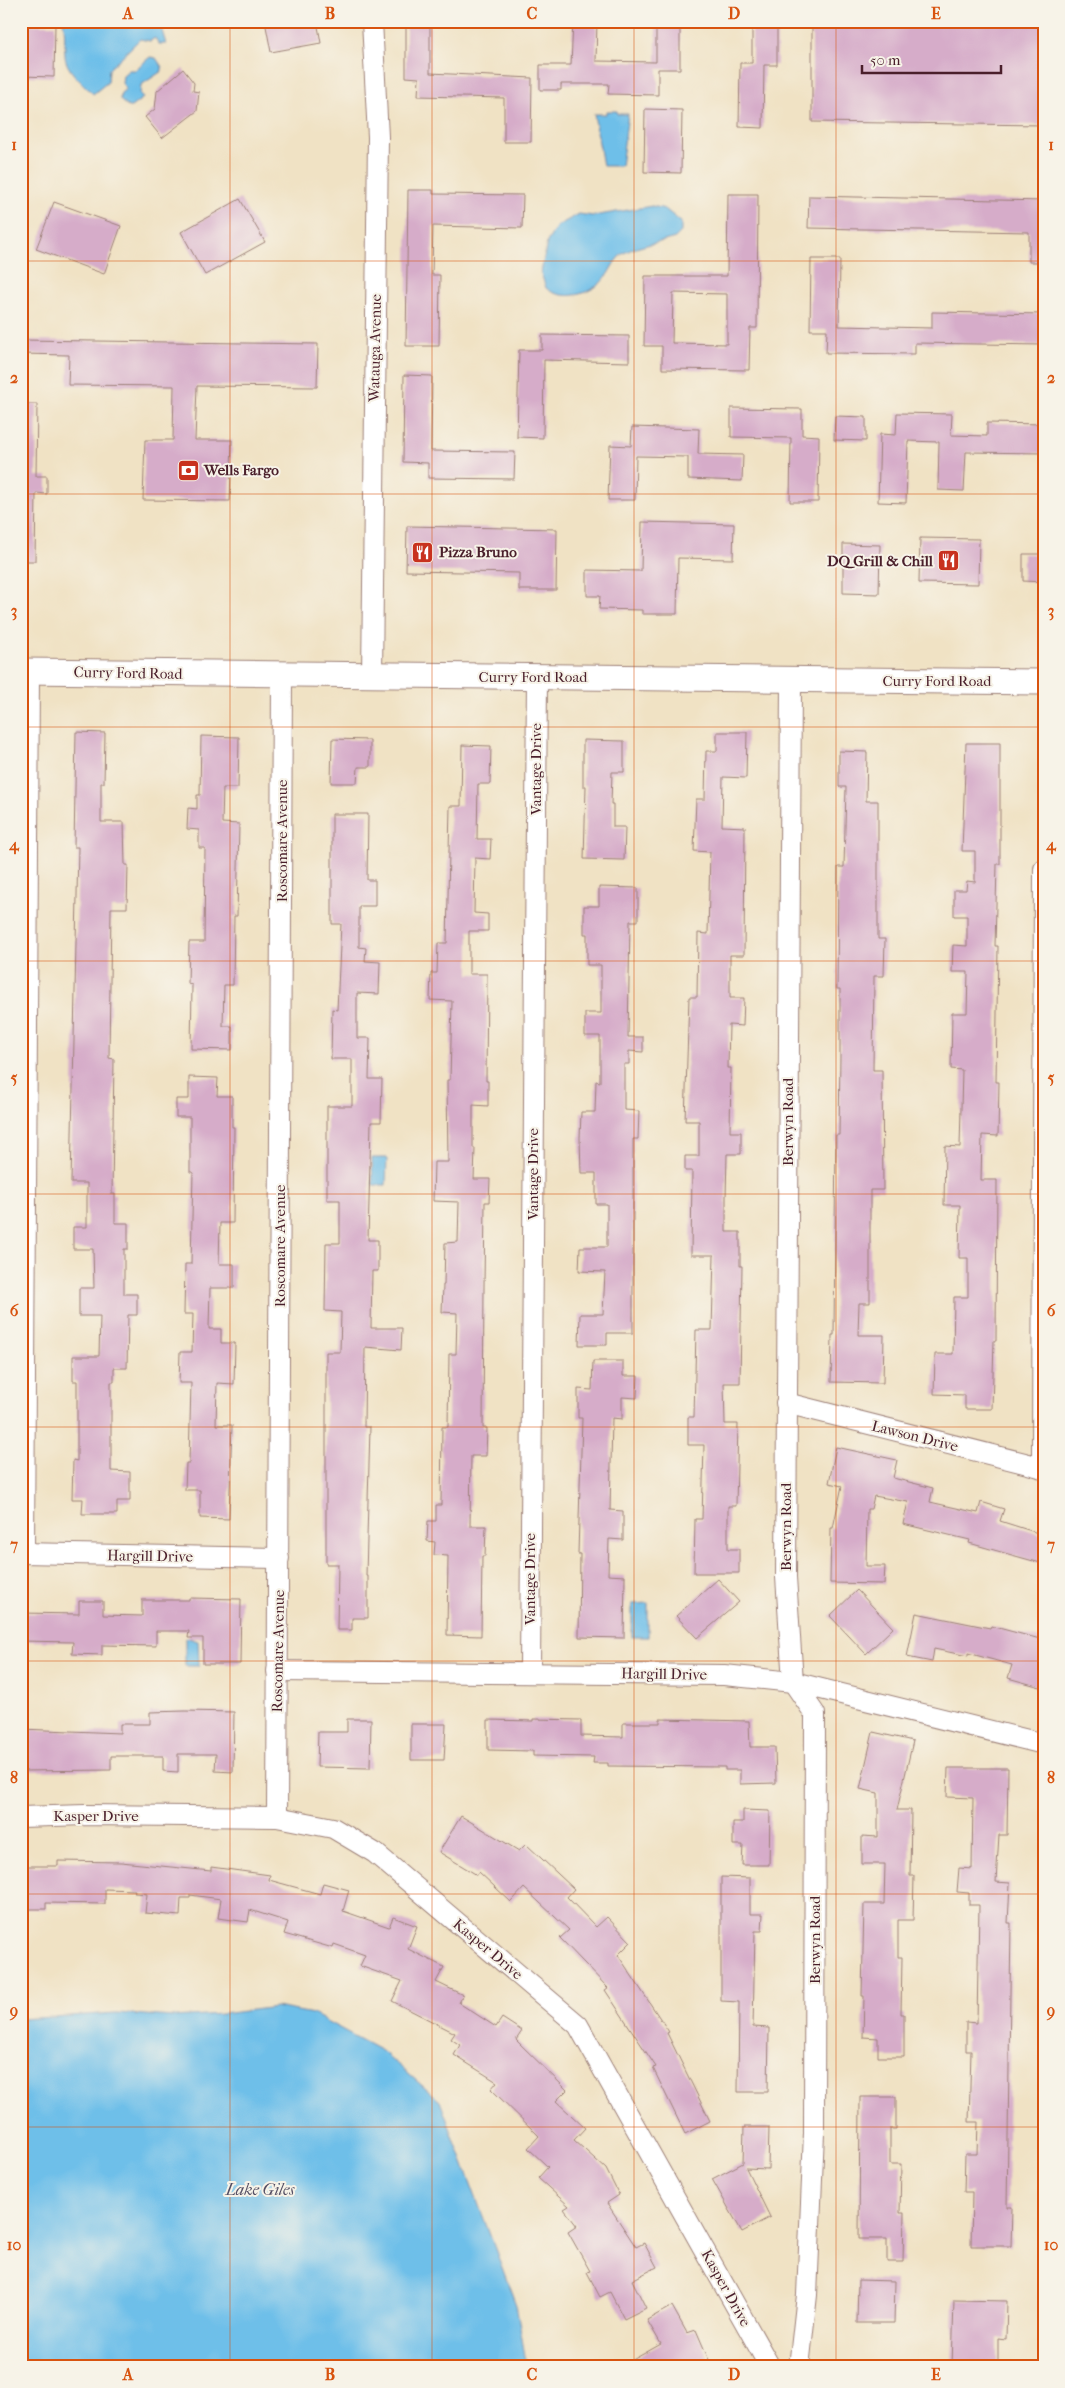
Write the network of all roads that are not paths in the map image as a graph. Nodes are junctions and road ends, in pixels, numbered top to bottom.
1 (372, 21) edge
2 (25, 671) edge
3 (282, 674) junction
4 (372, 676) junction
5 (537, 676) junction
6 (791, 680) junction
7 (1044, 682) edge
8 (1044, 869) edge
9 (786, 1403) junction
10 (1043, 1468) edge
11 (23, 1553) edge
12 (279, 1558) junction
13 (277, 1671) junction
14 (530, 1672) junction
15 (793, 1682) junction
16 (1044, 1744) edge
17 (21, 1817) edge
18 (277, 1817) junction
19 (770, 2367) edge
20 (799, 2367) edge

1 - 4 street, Watauga Avenue
2 - 3 street, Curry Ford Road
2 - 11 street
3 - 4 street, Curry Ford Road
3 - 12 street, Roscomare Avenue
4 - 5 street, Curry Ford Road
5 - 6 street, Curry Ford Road
5 - 14 street, Vantage Drive
6 - 7 street, Curry Ford Road
6 - 9 street, Berwyn Road
8 - 10 street
9 - 10 street, Lawson Drive
9 - 15 street, Berwyn Road
11 - 12 street, Hargill Drive
12 - 13 street, Roscomare Avenue
13 - 14 street, Hargill Drive
13 - 18 street, Roscomare Avenue
14 - 15 street, Hargill Drive
15 - 16 street, Hargill Drive
15 - 20 street, Berwyn Road
17 - 18 street, Kasper Drive
18 - 19 street, Kasper Drive

